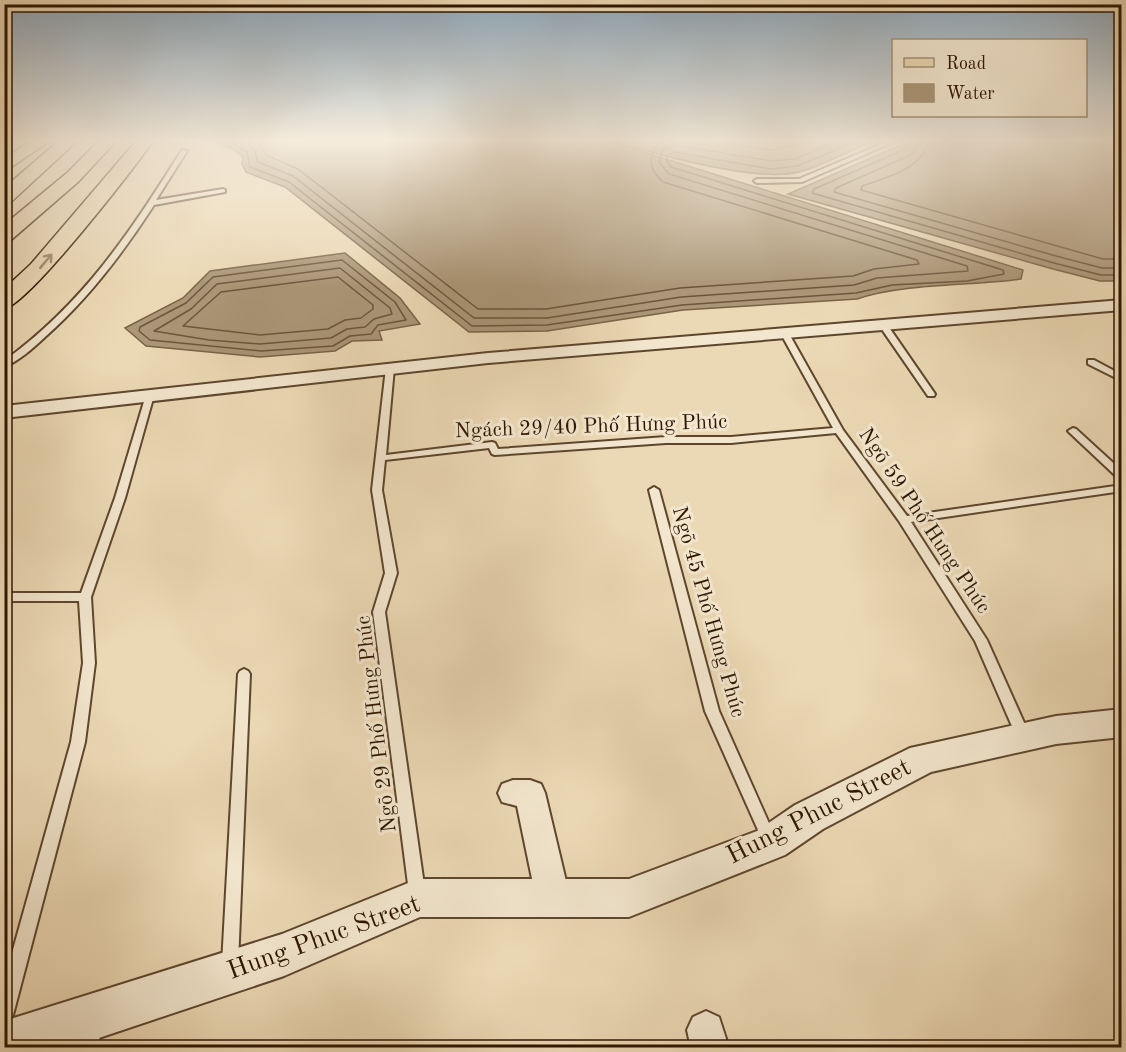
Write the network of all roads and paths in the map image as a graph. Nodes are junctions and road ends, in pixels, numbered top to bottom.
1 (59, 189) edge
2 (105, 189) edge
3 (160, 189) edge
4 (223, 191) dead end
5 (152, 203) junction
6 (4, 236) edge
7 (4, 302) edge
8 (1122, 305) edge
9 (883, 324) junction
10 (784, 332) junction
11 (1090, 362) dead end
12 (4, 365) edge
13 (390, 368) junction
14 (1122, 379) edge
15 (931, 394) dead end
16 (150, 395) junction
17 (4, 412) edge
18 (839, 430) junction
19 (1073, 431) dead end
20 (381, 458) junction
21 (1122, 477) edge
22 (1122, 488) edge
23 (654, 490) dead end
24 (904, 520) junction
25 (4, 597) edge
26 (85, 597) junction
27 (244, 674) dead end
28 (1122, 723) edge
29 (1023, 736) junction
30 (513, 793) dead end
31 (771, 843) junction
32 (418, 898) junction
33 (553, 898) junction
34 (230, 973) junction
35 (4, 1015) edge
36 (91, 1032) edge
37 (4, 1045) edge

1 - 6 main road
7 -> 2 main road
3 - 5 lane
4 - 5 lane
5 - 12 lane
8 - 9 street
9 - 10 street
9 - 15 lane
10 - 13 street
10 - 18 lane, Ngõ 59 Phố Hưng Phúc
11 - 14 lane
13 - 16 street
13 - 20 lane, Ngõ 29 Phố Hưng Phúc
16 - 17 street
16 - 26 lane
18 - 20 lane, Ngách 29/40 Phố Hưng Phúc
18 - 24 lane, Ngõ 59 Phố Hưng Phúc
19 - 21 lane
20 - 32 lane, Ngõ 29 Phố Hưng Phúc
22 - 24 lane
23 - 31 lane, Ngõ 45 Phố Hưng Phúc
24 - 29 lane, Ngõ 59 Phố Hưng Phúc
25 - 26 lane
26 - 35 lane
27 - 34 lane
28 - 29 street, Hung Phuc Street
29 - 31 street, Hung Phuc Street
30 - 33 street
31 - 33 street, Hung Phuc Street
32 - 33 street, Hung Phuc Street
32 - 34 street, Hung Phuc Street
34 - 36 street, Hung Phuc Street
36 - 37 street, Hung Phuc Street

